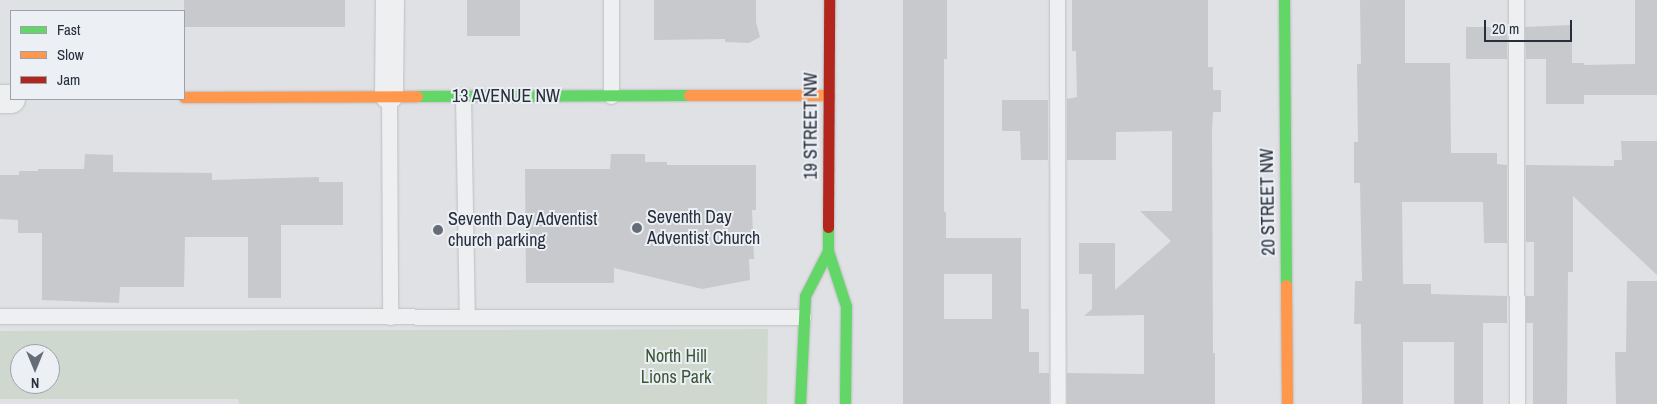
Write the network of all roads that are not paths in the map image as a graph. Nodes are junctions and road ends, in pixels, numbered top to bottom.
1 (390, 0) edge
2 (611, 0) edge
3 (829, 0) edge
4 (1057, 0) edge
5 (1284, 0) edge
6 (1516, 0) edge
7 (829, 94) junction
8 (389, 96) junction
9 (462, 96) junction
10 (611, 96) junction
11 (185, 97) edge
12 (828, 251) junction
13 (0, 316) edge
14 (390, 317) junction
15 (467, 317) junction
16 (803, 317) junction
17 (800, 404) edge
18 (845, 404) edge
19 (1058, 404) edge
20 (1288, 404) edge
21 (1518, 404) edge

1 - 8 street
2 - 10 lane
3 - 7 street, 19 STREET NW
4 - 19 lane
5 - 20 street, 20 STREET NW
6 - 21 lane
7 - 10 street, 13 AVENUE NW
7 - 12 street, 19 STREET NW
8 - 9 street, 13 AVENUE NW
8 - 11 street, 13 AVENUE NW
8 - 14 lane
9 - 10 street, 13 AVENUE NW
9 - 15 lane
12 - 16 street, 19 STREET NW
12 - 18 street, 19 STREET NW
13 - 14 lane
14 - 15 lane
15 - 16 lane
16 - 17 street, 19 STREET NW

